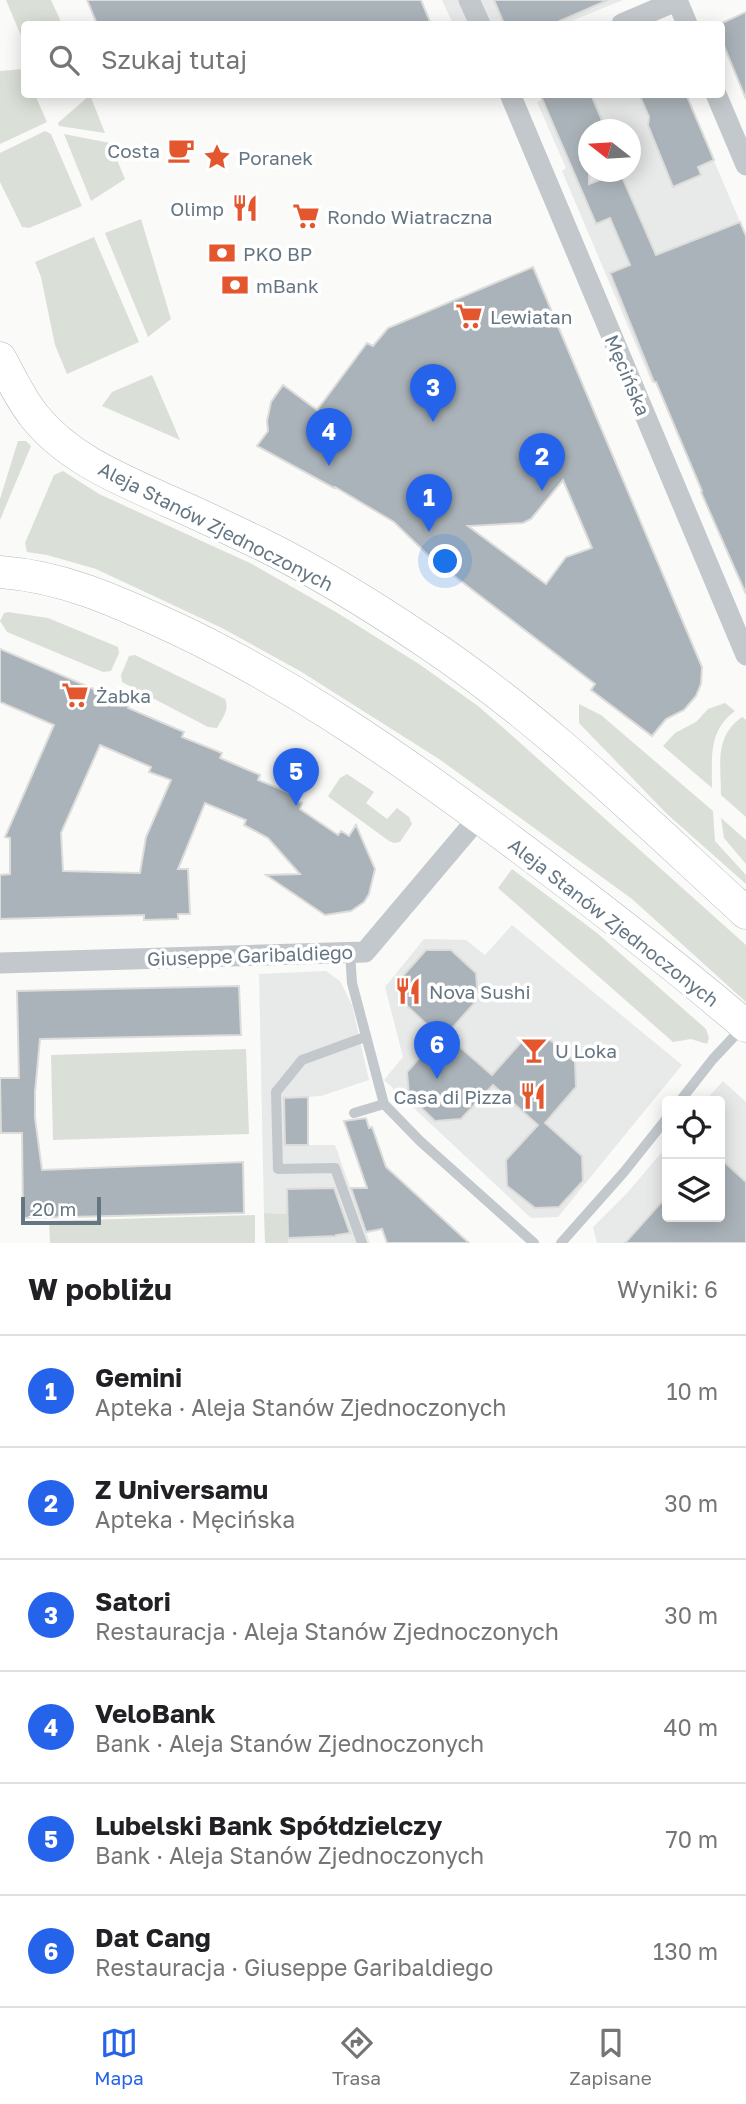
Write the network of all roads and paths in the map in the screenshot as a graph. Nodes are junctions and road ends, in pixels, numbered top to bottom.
1 (469, 0) edge
2 (677, 0) edge
3 (479, 21) edge
4 (629, 21) edge
5 (686, 21) edge
6 (512, 98) edge
7 (718, 98) edge
8 (746, 165) edge
9 (0, 358) edge
10 (0, 572) edge
11 (746, 655) edge
12 (479, 817) junction
13 (746, 913) edge
14 (351, 953) junction
15 (0, 963) edge
16 (745, 1026) edge
17 (365, 1037) junction
18 (688, 1096) edge
19 (384, 1104) junction
20 (354, 1114) dead end
21 (662, 1124) edge
22 (362, 1243) edge
23 (534, 1243) edge
24 (561, 1243) edge

1 - 3 street
2 - 4 street
2 - 5 street
6 - 11 street, Męcińska
7 - 8 street
9 - 13 main road, Aleja Stanów Zjednoczonych
10 - 12 main road, Aleja Stanów Zjednoczonych
12 - 14 street, Giuseppe Garibaldiego
12 - 16 main road, Aleja Stanów Zjednoczonych
14 - 15 street, Giuseppe Garibaldiego
14 - 17 lane
16 - 18 lane
17 - 19 lane
17 - 22 lane
19 - 20 lane
19 - 23 lane
21 - 24 lane

